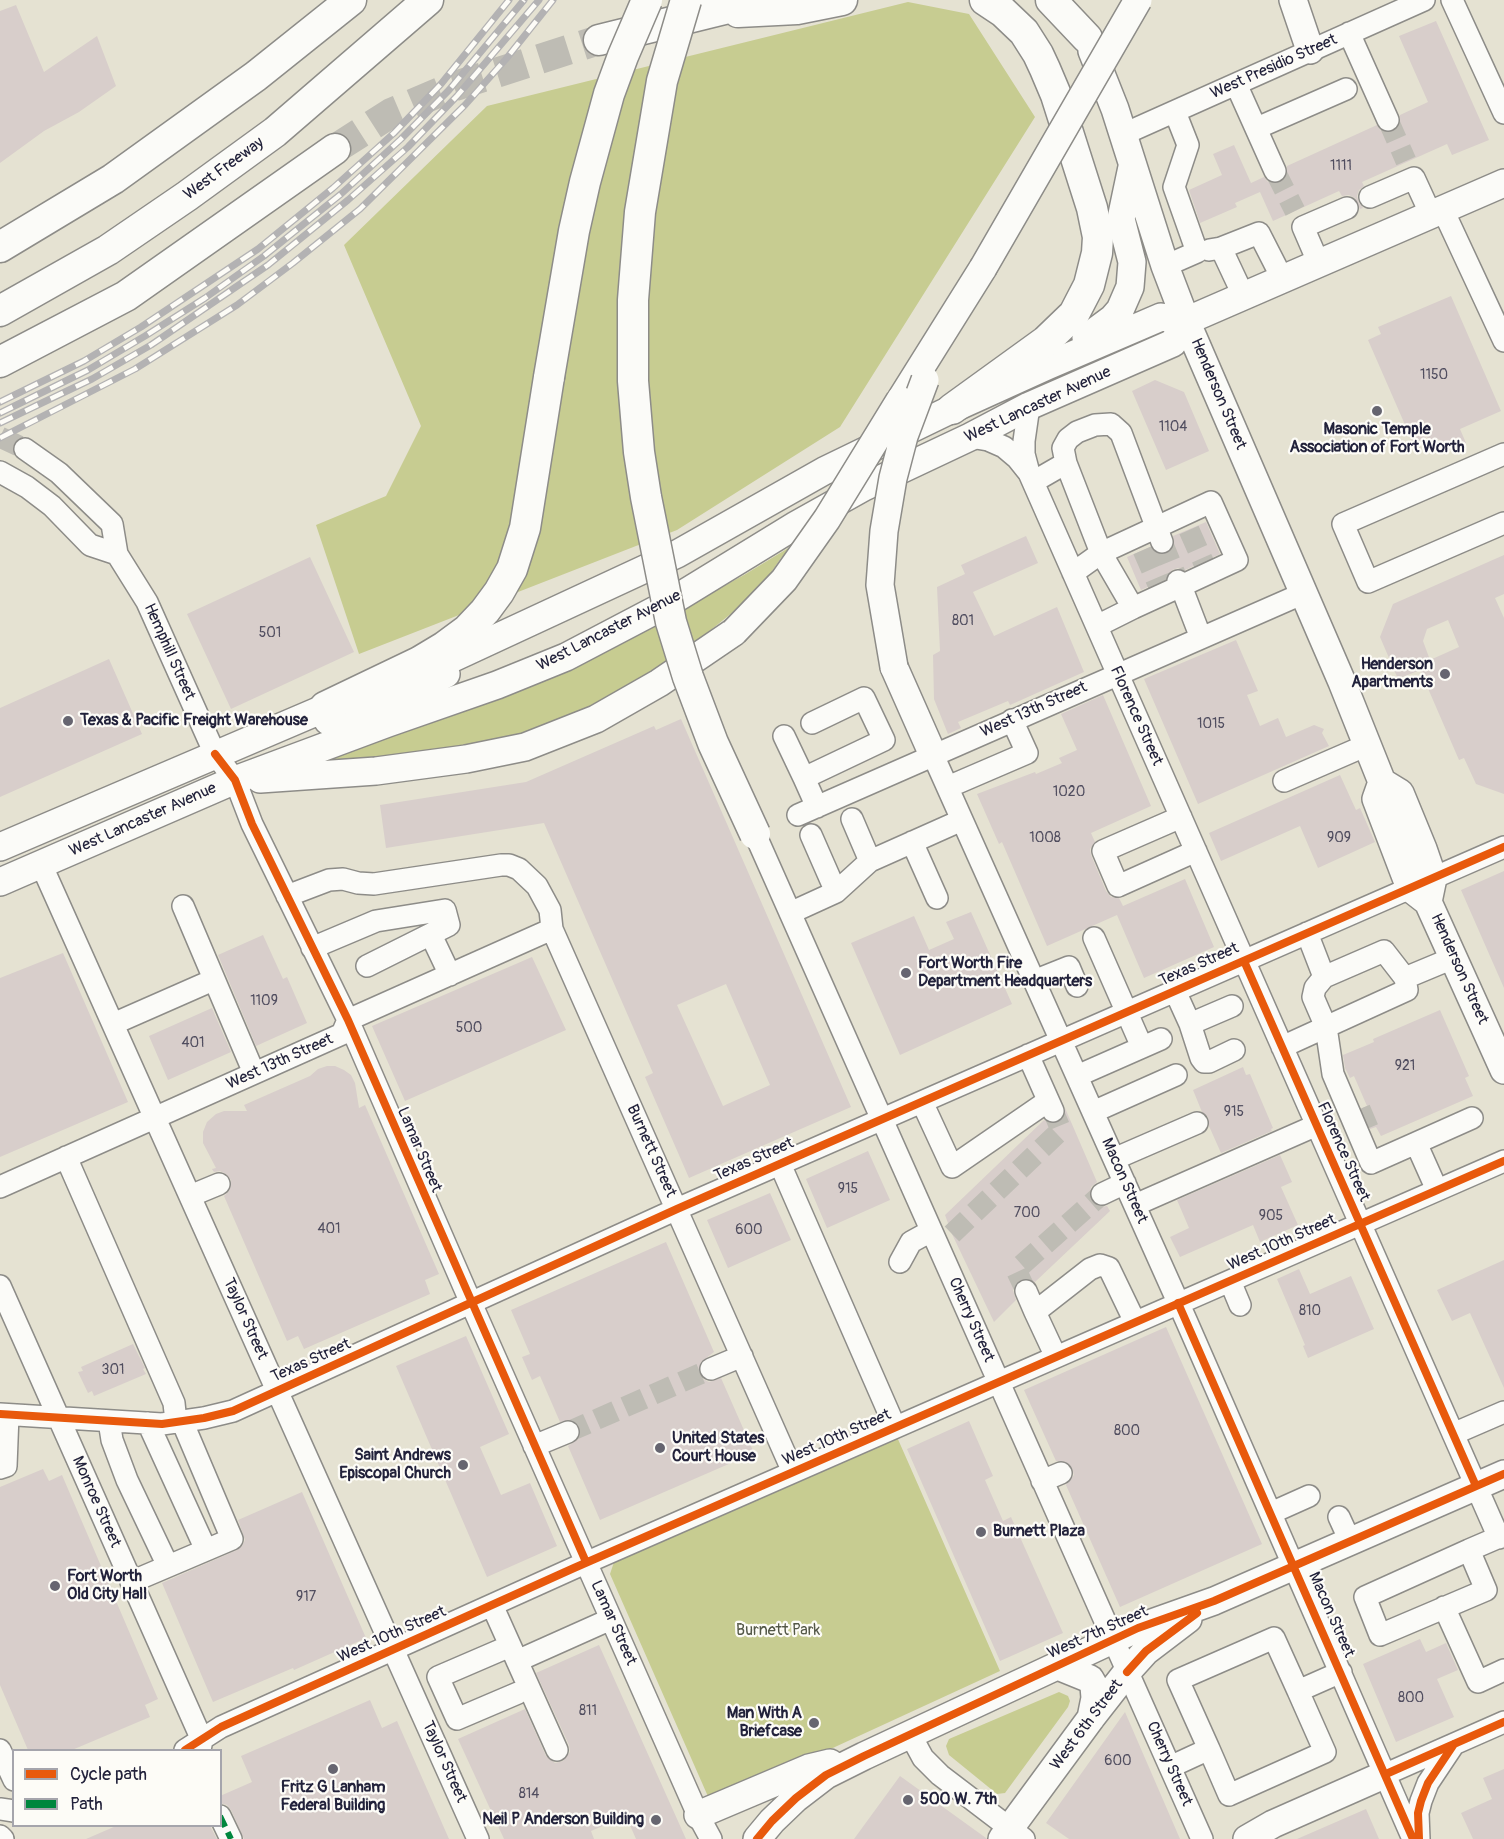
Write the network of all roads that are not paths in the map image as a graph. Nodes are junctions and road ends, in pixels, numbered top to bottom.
1 (351, 0) edge
2 (428, 0) edge
3 (646, 0) edge
4 (761, 0) edge
5 (842, 0) edge
6 (985, 0) edge
7 (1051, 0) edge
8 (1070, 0) edge
9 (1138, 0) edge
10 (1293, 0) edge
11 (1425, 0) edge
12 (1452, 0) edge
13 (697, 7) edge
14 (1349, 33) junction
15 (1087, 38) junction
16 (599, 40) tunnel mouth
17 (1310, 50) junction
18 (1236, 84) junction
19 (1346, 89) dead end
20 (1175, 112) junction
21 (1504, 113) edge
22 (1388, 120) tunnel mouth
23 (1257, 128) junction
24 (1124, 134) junction
25 (335, 148) tunnel mouth
26 (1133, 165) junction
27 (1275, 171) tunnel mouth
28 (1504, 183) edge
29 (1174, 187) junction
30 (1370, 197) dead end
31 (1144, 198) junction
32 (1347, 208) dead end
33 (1437, 212) junction
34 (0, 247) edge
35 (1221, 248) junction
36 (1197, 252) junction
37 (1319, 264) junction
38 (1165, 266) junction
39 (1283, 280) junction
40 (1244, 297) junction
41 (0, 311) edge
42 (1186, 321) junction
43 (950, 322) junction
44 (1504, 341) edge
45 (0, 362) edge
46 (1047, 366) junction
47 (1029, 406) junction
48 (952, 409) junction
49 (970, 437) junction
50 (25, 449) tunnel mouth
51 (1504, 454) edge
52 (1066, 464) junction
53 (0, 472) edge
54 (1031, 478) junction
55 (1504, 523) edge
56 (1149, 539) junction
57 (1101, 553) junction
58 (117, 554) junction
59 (677, 554) junction
60 (1073, 573) junction
61 (1170, 588) junction
62 (1304, 593) junction
63 (1133, 608) junction
64 (1096, 626) junction
65 (1201, 638) junction
66 (1117, 674) junction
67 (325, 707) junction
68 (1012, 720) junction
69 (812, 723) dead end
70 (784, 736) dead end
71 (1367, 745) junction
72 (215, 754) junction
73 (933, 754) junction
74 (804, 778) junction
75 (235, 780) junction
76 (1284, 781) dead end
77 (948, 787) junction
78 (817, 807) junction
79 (798, 815) dead end
80 (1181, 817) junction
81 (852, 819) dead end
82 (962, 820) junction
83 (755, 834) joint
84 (811, 835) dead end
85 (912, 842) junction
86 (0, 847) edge
87 (1504, 847) edge
88 (1196, 851) junction
89 (870, 861) junction
90 (41, 864) junction
91 (0, 882) edge
92 (1424, 889) junction
93 (836, 892) junction
94 (287, 896) junction
95 (937, 898) dead end
96 (183, 906) dead end
97 (790, 913) junction
98 (552, 929) junction
99 (1307, 933) junction
100 (431, 935) junction
101 (1094, 938) dead end
102 (312, 948) junction
103 (1453, 957) junction
104 (1244, 961) junction
105 (368, 966) dead end
106 (450, 975) junction
107 (1324, 977) junction
108 (1405, 978) junction
109 (1034, 981) junction
110 (204, 984) dead end
111 (1077, 986) dead end
112 (1175, 991) junction
113 (1232, 1006) dead end
114 (1126, 1012) junction
115 (348, 1020) junction
116 (113, 1024) junction
117 (1190, 1024) junction
118 (1326, 1027) junction
119 (1061, 1041) junction
120 (1282, 1047) junction
121 (1234, 1050) dead end
122 (1028, 1055) junction
123 (1504, 1070) edge
124 (254, 1073) junction
125 (1333, 1074) junction
126 (1176, 1075) dead end
127 (1077, 1076) junction
128 (922, 1102) junction
129 (1360, 1109) tunnel mouth
130 (1093, 1112) junction
131 (154, 1118) junction
132 (1472, 1118) dead end
133 (882, 1119) junction
134 (1197, 1123) dead end
135 (1317, 1125) junction
136 (1369, 1130) tunnel mouth
137 (1416, 1143) junction
138 (66, 1157) junction
139 (1114, 1159) junction
140 (1382, 1159) junction
141 (1504, 1161) edge
142 (780, 1164) junction
143 (1125, 1183) junction
144 (219, 1184) dead end
145 (0, 1187) edge
146 (1437, 1190) junction
147 (1102, 1194) tunnel mouth
148 (190, 1196) junction
149 (1134, 1205) junction
150 (677, 1209) junction
151 (1360, 1224) junction
152 (940, 1236) junction
153 (900, 1262) dead end
154 (1230, 1281) junction
155 (0, 1286) edge
156 (1026, 1291) tunnel mouth
157 (471, 1303) junction
158 (1178, 1303) junction
159 (1240, 1305) dead end
160 (1035, 1312) junction
161 (1135, 1322) junction
162 (742, 1356) junction
163 (1056, 1357) junction
164 (711, 1369) tunnel mouth
165 (999, 1382) junction
166 (277, 1391) junction
167 (1504, 1412) edge
168 (4, 1415) edge
169 (58, 1419) junction
170 (109, 1421) junction
171 (179, 1421) junction
172 (148, 1423) junction
173 (895, 1427) junction
174 (567, 1432) tunnel mouth
175 (1453, 1434) junction
176 (534, 1446) junction
177 (0, 1468) edge
178 (793, 1472) junction
179 (1504, 1474) edge
180 (1476, 1486) junction
181 (1309, 1496) dead end
182 (1271, 1513) junction
183 (1339, 1517) dead end
184 (1501, 1537) edge
185 (1350, 1541) junction
186 (206, 1550) junction
187 (1469, 1550) junction
188 (586, 1562) junction
189 (168, 1566) junction
190 (1294, 1566) junction
191 (131, 1582) junction
192 (1214, 1601) junction
193 (492, 1605) junction
194 (1443, 1607) junction
195 (611, 1619) junction
196 (1113, 1640) junction
197 (393, 1649) junction
198 (514, 1654) junction
199 (1058, 1665) junction
200 (1504, 1670) edge
201 (1127, 1672) junction
202 (1341, 1672) junction
203 (1298, 1691) junction
204 (518, 1693) dead end
205 (448, 1700) junction
206 (421, 1711) junction
207 (1091, 1718) junction
208 (1504, 1722) edge
209 (910, 1734) junction
210 (1454, 1744) junction
211 (196, 1747) edge
212 (1209, 1749) junction
213 (0, 1750) edge
214 (556, 1750) dead end
215 (864, 1756) junction
216 (1170, 1767) junction
217 (1386, 1774) junction
218 (12, 1776) edge
219 (698, 1815) junction
220 (222, 1820) edge
221 (1012, 1835) edge
222 (231, 1839) edge
223 (478, 1839) edge
224 (711, 1839) edge
225 (757, 1839) edge
226 (1202, 1839) edge
227 (1247, 1839) edge
228 (1413, 1839) edge
229 (1419, 1839) edge

1 - 34 highway
2 - 41 highway, West Freeway
3 - 67 highway, bridge
4 - 13 highway
5 - 13 highway
6 - 48 highway
7 - 15 highway
8 - 15 main road, Henderson Street
9 - 43 main road, bridge
10 - 17 main road
11 - 14 street, West Presidio Street
12 - 21 street
13 - 16 highway
13 - 83 highway, bridge
14 - 17 street, West Presidio Street
14 - 22 street
15 - 24 main road, Henderson Street
17 - 18 street, West Presidio Street
18 - 20 street, West Presidio Street
18 - 23 street
19 - 23 street
20 - 24 street, West Presidio Street
20 - 29 street
23 - 27 street
24 - 26 main road, Henderson Street
25 - 45 highway
26 - 31 main road, Henderson Street
26 - 46 main road
28 - 33 main road, West Lancaster Avenue
29 - 31 street
29 - 36 street
30 - 33 street
31 - 38 main road, Henderson Street
32 - 37 street
33 - 37 main road, West Lancaster Avenue
33 - 44 street
35 - 36 street
35 - 39 street
35 - 40 street
36 - 38 street
37 - 39 main road, West Lancaster Avenue
38 - 42 main road, Henderson Street
39 - 40 main road, West Lancaster Avenue
40 - 42 main road, West Lancaster Avenue
42 - 46 main road, West Lancaster Avenue
42 - 47 main road, West Lancaster Avenue
42 - 62 main road, Henderson Street
43 - 73 main road, bridge
43 - 75 main road, bridge
46 - 48 main road, West Lancaster Avenue
47 - 49 main road, West Lancaster Avenue
47 - 54 street, Florence Street
48 - 59 main road, West Lancaster Avenue
49 - 54 street, Florence Street
49 - 75 main road, West Lancaster Avenue
50 - 58 street, Hemphill Street
51 - 55 street
52 - 54 street
52 - 56 street
52 - 57 street
53 - 58 street
54 - 60 street, Florence Street
56 - 57 street
56 - 61 street
57 - 60 street
57 - 63 street
58 - 72 street, Hemphill Street
59 - 67 main road, West Lancaster Avenue
59 - 75 main road
60 - 64 street, Florence Street
61 - 63 street
61 - 65 street
62 - 65 street, West 13th Street
62 - 71 main road, Henderson Street
63 - 64 street
64 - 66 street, Florence Street
65 - 66 street, West 13th Street
66 - 68 street, West 13th Street
66 - 80 street, Florence Street
67 - 72 main road, West Lancaster Avenue
68 - 73 street, West 13th Street
68 - 77 street
69 - 74 street
70 - 74 street
71 - 76 street
71 - 92 main road, Henderson Street
72 - 75 street, Lamar Street
72 - 86 main road, West Lancaster Avenue
73 - 77 street, Macon Street
73 - 78 street, West 13th Street
74 - 78 street
75 - 90 main road, West Lancaster Avenue
75 - 94 street, Lamar Street
77 - 82 street, Macon Street
78 - 79 street, West 13th Street
80 - 88 street, Florence Street
80 - 88 street
81 - 89 street
82 - 85 street
82 - 109 street, Macon Street
83 - 97 street, Cherry Street
84 - 93 street
85 - 89 street
85 - 95 street
87 - 92 street, Texas Street
88 - 104 street, Florence Street
89 - 93 street
90 - 91 main road, West Lancaster Avenue
90 - 116 street, Taylor Street
92 - 99 street, Texas Street
92 - 103 main road, Henderson Street
93 - 97 street
94 - 98 street, Burnett Street
94 - 102 street, Lamar Street
96 - 124 street
97 - 133 street, Cherry Street
98 - 106 street, West 13th Street
98 - 150 street, Burnett Street
99 - 104 street, Texas Street
99 - 107 street
100 - 102 street
100 - 105 street
100 - 106 street
101 - 114 street
102 - 115 street, Lamar Street
103 - 108 street
103 - 123 main road, Henderson Street
104 - 112 street, Texas Street
104 - 120 street, Florence Street
106 - 115 street, West 13th Street
107 - 108 street
107 - 118 street
108 - 118 street
109 - 111 street
109 - 119 street, Macon Street
110 - 116 street
112 - 114 street, Texas Street
112 - 117 street
113 - 117 street
114 - 119 street, Texas Street
114 - 127 street
115 - 124 street, West 13th Street
115 - 157 street, Lamar Street
116 - 131 street, Taylor Street
117 - 121 street
118 - 120 street
118 - 125 street
119 - 122 street, Texas Street
119 - 127 street, Macon Street
120 - 135 street, Florence Street
122 - 128 street, Texas Street
122 - 128 street
124 - 131 street, West 13th Street
125 - 129 street
125 - 140 street
126 - 130 street
127 - 130 street, Macon Street
128 - 133 street, Texas Street
130 - 139 street, Macon Street
131 - 138 street, West 13th Street
131 - 148 street, Taylor Street
132 - 137 street
133 - 142 street, Texas Street
133 - 152 street, Cherry Street
134 - 139 street
135 - 149 street
135 - 151 street, Florence Street
136 - 140 street
137 - 140 street
137 - 146 street
138 - 145 street, West 13th Street
138 - 171 street
139 - 143 street, Macon Street
141 - 146 street, West 10th Street
142 - 150 street, Texas Street
142 - 173 street
143 - 147 street
143 - 149 street, Macon Street
144 - 148 street
146 - 151 street, West 10th Street
148 - 166 street, Taylor Street
149 - 158 street, Macon Street
150 - 157 street, Texas Street
150 - 162 street, Burnett Street
151 - 154 street, West 10th Street
151 - 175 street, Florence Street
152 - 153 street
152 - 165 street, Cherry Street
154 - 158 street, West 10th Street
154 - 159 street
155 - 169 street, Monroe Street
156 - 160 street
157 - 166 street, Texas Street
157 - 176 street, Lamar Street
158 - 161 street, West 10th Street
158 - 182 street, Macon Street
160 - 161 street
160 - 163 street
161 - 163 street, West 10th Street
162 - 164 street
162 - 178 street, Burnett Street
163 - 165 street, West 10th Street
165 - 173 street, West 10th Street
165 - 196 street, Cherry Street
166 - 171 street, Texas Street
166 - 197 street, Taylor Street
167 - 175 street
168 - 169 street, Texas Street
168 - 177 street
169 - 170 street, Texas Street
169 - 191 street, Monroe Street
170 - 172 street, Texas Street
170 - 189 street
171 - 172 street, Texas Street
171 - 186 street
172 - 186 street
173 - 178 street, West 10th Street
174 - 176 street
175 - 180 street, Florence Street
176 - 188 street, Lamar Street
178 - 188 street, West 10th Street
179 - 180 main road, West 7th Street
180 - 184 street, Florence Street
180 - 185 main road, West 7th Street
181 - 182 street
182 - 190 street, Macon Street
183 - 185 street
184 - 187 street
185 - 190 main road, West 7th Street
186 - 189 street
187 - 194 street
187 - 194 street
188 - 193 street, West 10th Street
188 - 195 street, Lamar Street
189 - 191 street
190 - 192 main road, West 7th Street
190 - 202 street, Macon Street
191 - 211 street, Monroe Street
192 - 196 main road, West 7th Street
192 - 201 main road, West 6th Street
193 - 197 street, West 10th Street
193 - 198 street
194 - 200 street
195 - 198 street
195 - 219 street, Lamar Street
196 - 199 main road, West 7th Street
196 - 201 street, Cherry Street
197 - 206 street, Taylor Street
197 - 211 street, West 10th Street
198 - 205 street
198 - 214 street
199 - 207 main road
199 - 209 main road, West 7th Street
201 - 207 main road, West 6th Street
201 - 216 street, Cherry Street
202 - 203 street
202 - 217 street, Macon Street
203 - 212 street
203 - 212 street
204 - 205 street
205 - 206 street
206 - 223 street, Taylor Street
207 - 221 main road, West 6th Street
208 - 210 street
209 - 215 main road, West 7th Street
209 - 221 street
210 - 217 street
210 - 229 street
212 - 216 street
213 - 218 street
215 - 219 main road
215 - 225 main road, West 7th Street
216 - 226 street, Cherry Street
217 - 227 main road
217 - 228 street, Macon Street
219 - 224 street, Lamar Street
220 - 222 street

